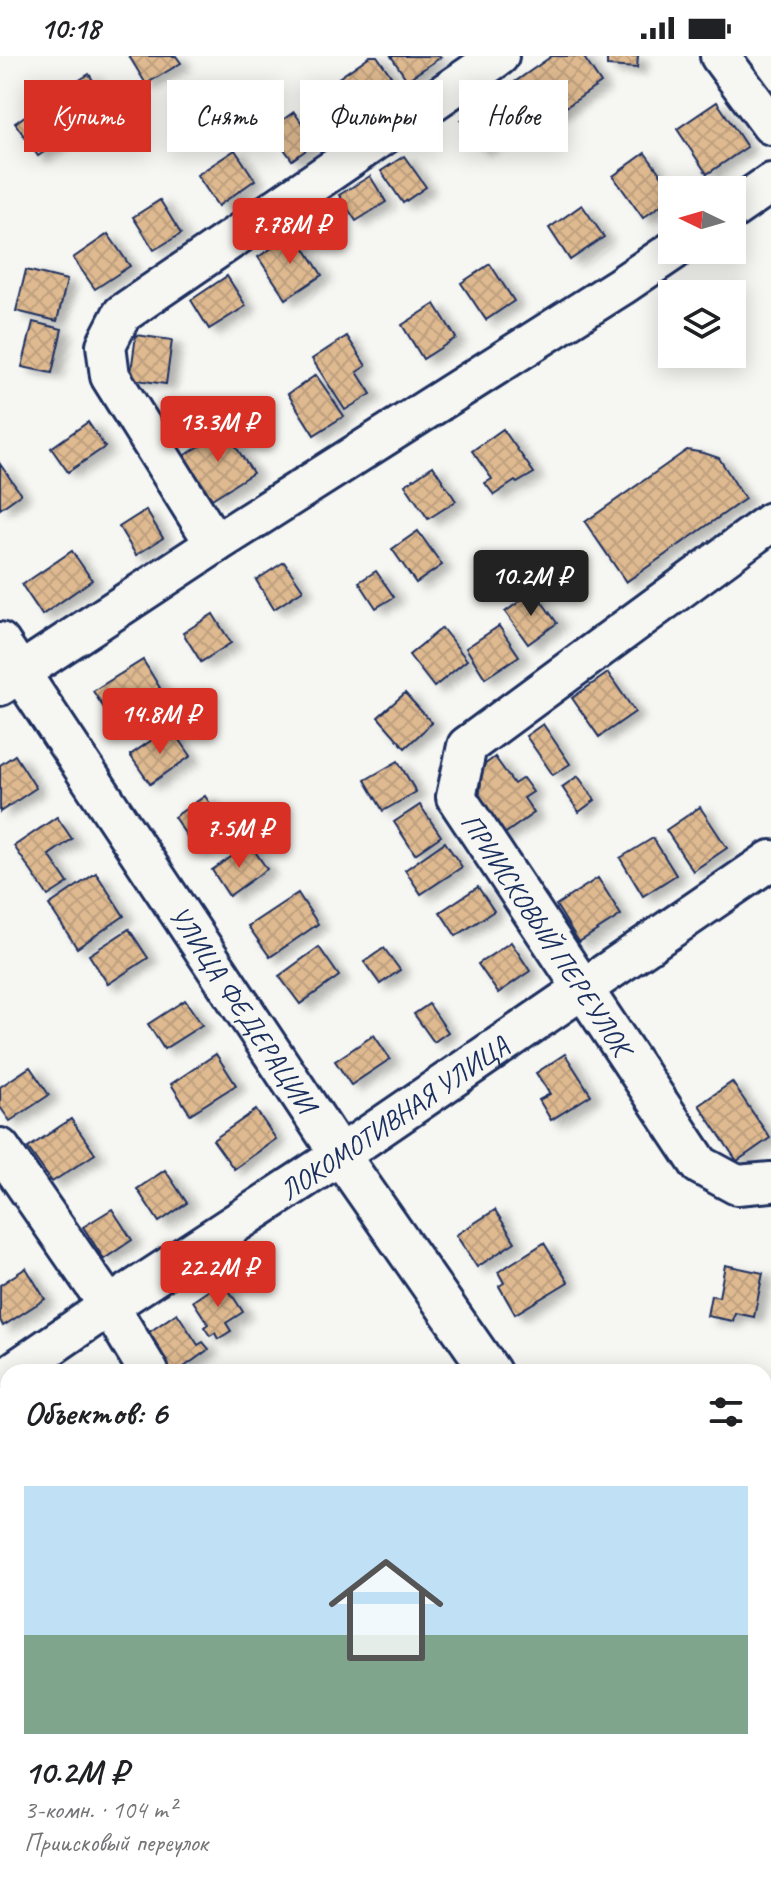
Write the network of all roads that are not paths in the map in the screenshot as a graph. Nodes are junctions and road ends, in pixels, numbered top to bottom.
1 (499, 56) edge
2 (720, 56) edge
3 (771, 125) edge
4 (771, 183) edge
5 (746, 200) edge
6 (658, 261) edge
7 (771, 522) edge
8 (215, 544) junction
9 (7, 666) edge
10 (771, 860) edge
11 (584, 988) junction
12 (0, 1148) edge
13 (340, 1155) junction
14 (771, 1182) edge
15 (109, 1306) junction
16 (25, 1364) edge
17 (144, 1364) edge
18 (485, 1364) edge

1 - 8 street
2 - 3 street
4 - 5 street
6 - 8 street
7 - 11 street, ПРИИСКОВЫЙ ПЕРЕУЛОК
8 - 9 street
9 - 13 street, УЛИЦА ФЕДЕРАЦИИ
10 - 11 street, ЛОКОМОТИВНАЯ УЛИЦА
11 - 13 street, ЛОКОМОТИВНАЯ УЛИЦА
11 - 14 street, ПРИИСКОВЫЙ ПЕРЕУЛОК
12 - 15 street
13 - 15 street, ЛОКОМОТИВНАЯ УЛИЦА
13 - 18 street, УЛИЦА ФЕДЕРАЦИИ
15 - 16 street, ЛОКОМОТИВНАЯ УЛИЦА
15 - 17 street

